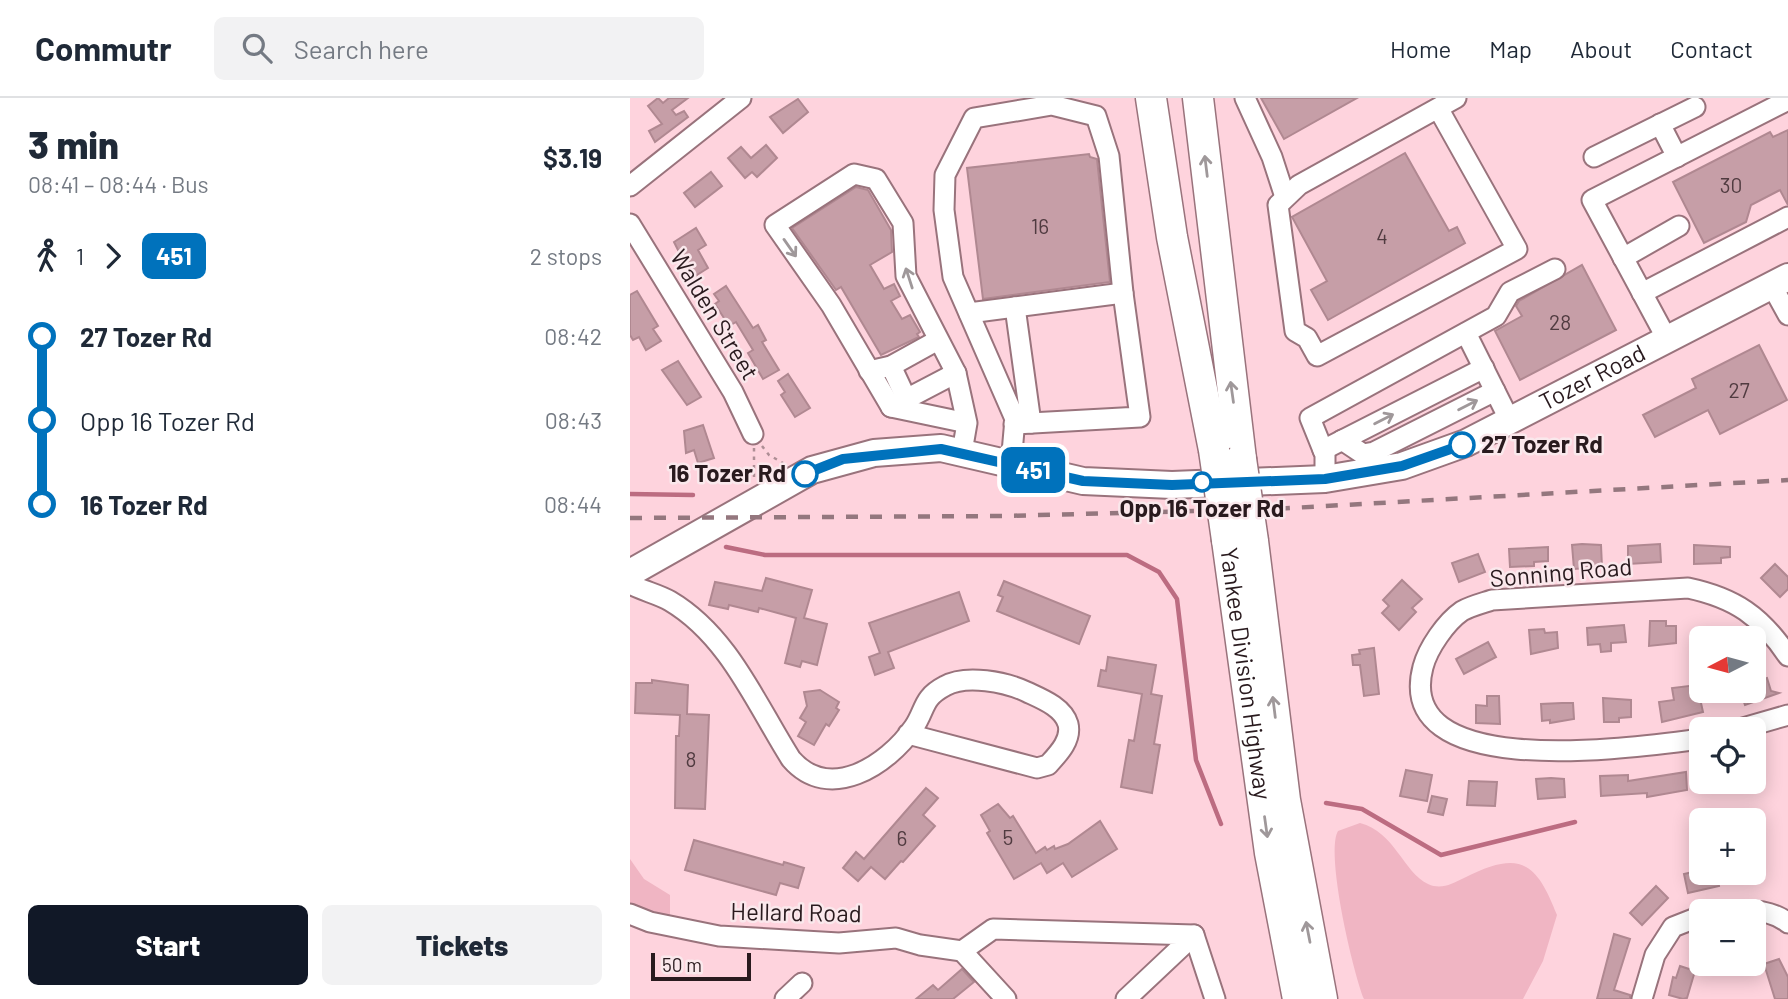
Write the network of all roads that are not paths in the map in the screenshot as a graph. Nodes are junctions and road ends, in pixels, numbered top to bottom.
1 (741, 98) edge
2 (1151, 98) edge
3 (1170, 98) edge
4 (1198, 98) edge
5 (1245, 98) edge
6 (1456, 98) edge
7 (1788, 100) edge
8 (1695, 107) dead end
9 (1438, 108) junction
10 (1660, 124) junction
11 (1594, 157) dead end
12 (1677, 157) junction
13 (630, 186) edge
14 (1285, 197) junction
15 (1788, 217) edge
16 (1679, 226) dead end
17 (633, 238) edge
18 (1623, 258) junction
19 (1555, 270) dead end
20 (1124, 293) junction
21 (1642, 293) junction
22 (1784, 298) edge
23 (1015, 307) junction
24 (969, 313) junction
25 (1466, 333) junction
26 (938, 340) junction
27 (1668, 341) junction
28 (891, 366) junction
29 (1483, 368) junction
30 (869, 371) junction
31 (956, 373) junction
32 (1495, 391) junction
33 (899, 403) junction
34 (1510, 421) junction
35 (967, 423) junction
36 (1022, 424) junction
37 (753, 434) road end
38 (1342, 440) junction
39 (1323, 450) junction
40 (962, 452) junction
41 (1228, 455) junction
42 (1011, 464) junction
43 (1325, 479) junction
44 (1240, 541) junction
45 (630, 573) edge
46 (630, 584) edge
47 (1788, 656) edge
48 (1788, 715) edge
49 (1766, 721) edge
50 (908, 734) junction
51 (1689, 740) edge
52 (1766, 913) edge
53 (630, 914) edge
54 (1689, 921) edge
55 (1788, 923) edge
56 (1194, 935) junction
57 (962, 950) junction
58 (802, 983) dead end
59 (785, 999) edge
60 (1006, 999) edge
61 (1126, 999) edge
62 (1215, 999) edge
63 (1298, 999) edge
64 (1322, 999) edge
65 (1642, 999) edge

1 - 13 street
2 - 41 highway
3 - 41 highway, Yankee Division Highway
41 -> 4 highway, Yankee Division Highway
5 - 14 street
6 - 9 street
7 - 12 street
8 - 10 street
9 - 14 street
9 - 14 street
10 - 11 street
10 - 12 street
12 - 18 street
15 - 21 street
16 - 18 street
17 - 37 street, Walden Street
18 - 21 street
19 - 25 street
20 - 23 street
20 - 24 street
20 - 36 street
21 - 27 street
22 - 27 main road, Tozer Road
23 - 24 street
23 - 36 street
24 - 36 street
25 - 29 street
25 - 39 street
26 - 28 street
26 -> 30 street
26 - 31 street
27 - 34 main road, Tozer Road
28 - 30 street
28 - 33 street
29 - 32 street
38 -> 29 street
30 - 33 street
31 - 33 street
31 - 35 street
32 - 34 street
38 -> 32 street
33 - 35 street
34 - 43 main road, Tozer Road
35 - 40 street
36 - 42 street
38 - 39 street
39 - 43 street
40 - 42 main road, Tozer Road
40 - 45 main road, Tozer Road
41 - 44 highway, Yankee Division Highway, bridge
42 - 43 main road, Tozer Road
44 -> 63 highway, Yankee Division Highway
64 -> 44 highway, Yankee Division Highway
46 - 50 street
47 - 51 street, Sonning Road
48 - 49 street
50 - 50 street
52 - 55 street
53 - 57 street, Hellard Road
54 - 65 street
56 - 57 street
56 - 61 street
56 - 62 street
57 - 60 street
58 - 59 street

